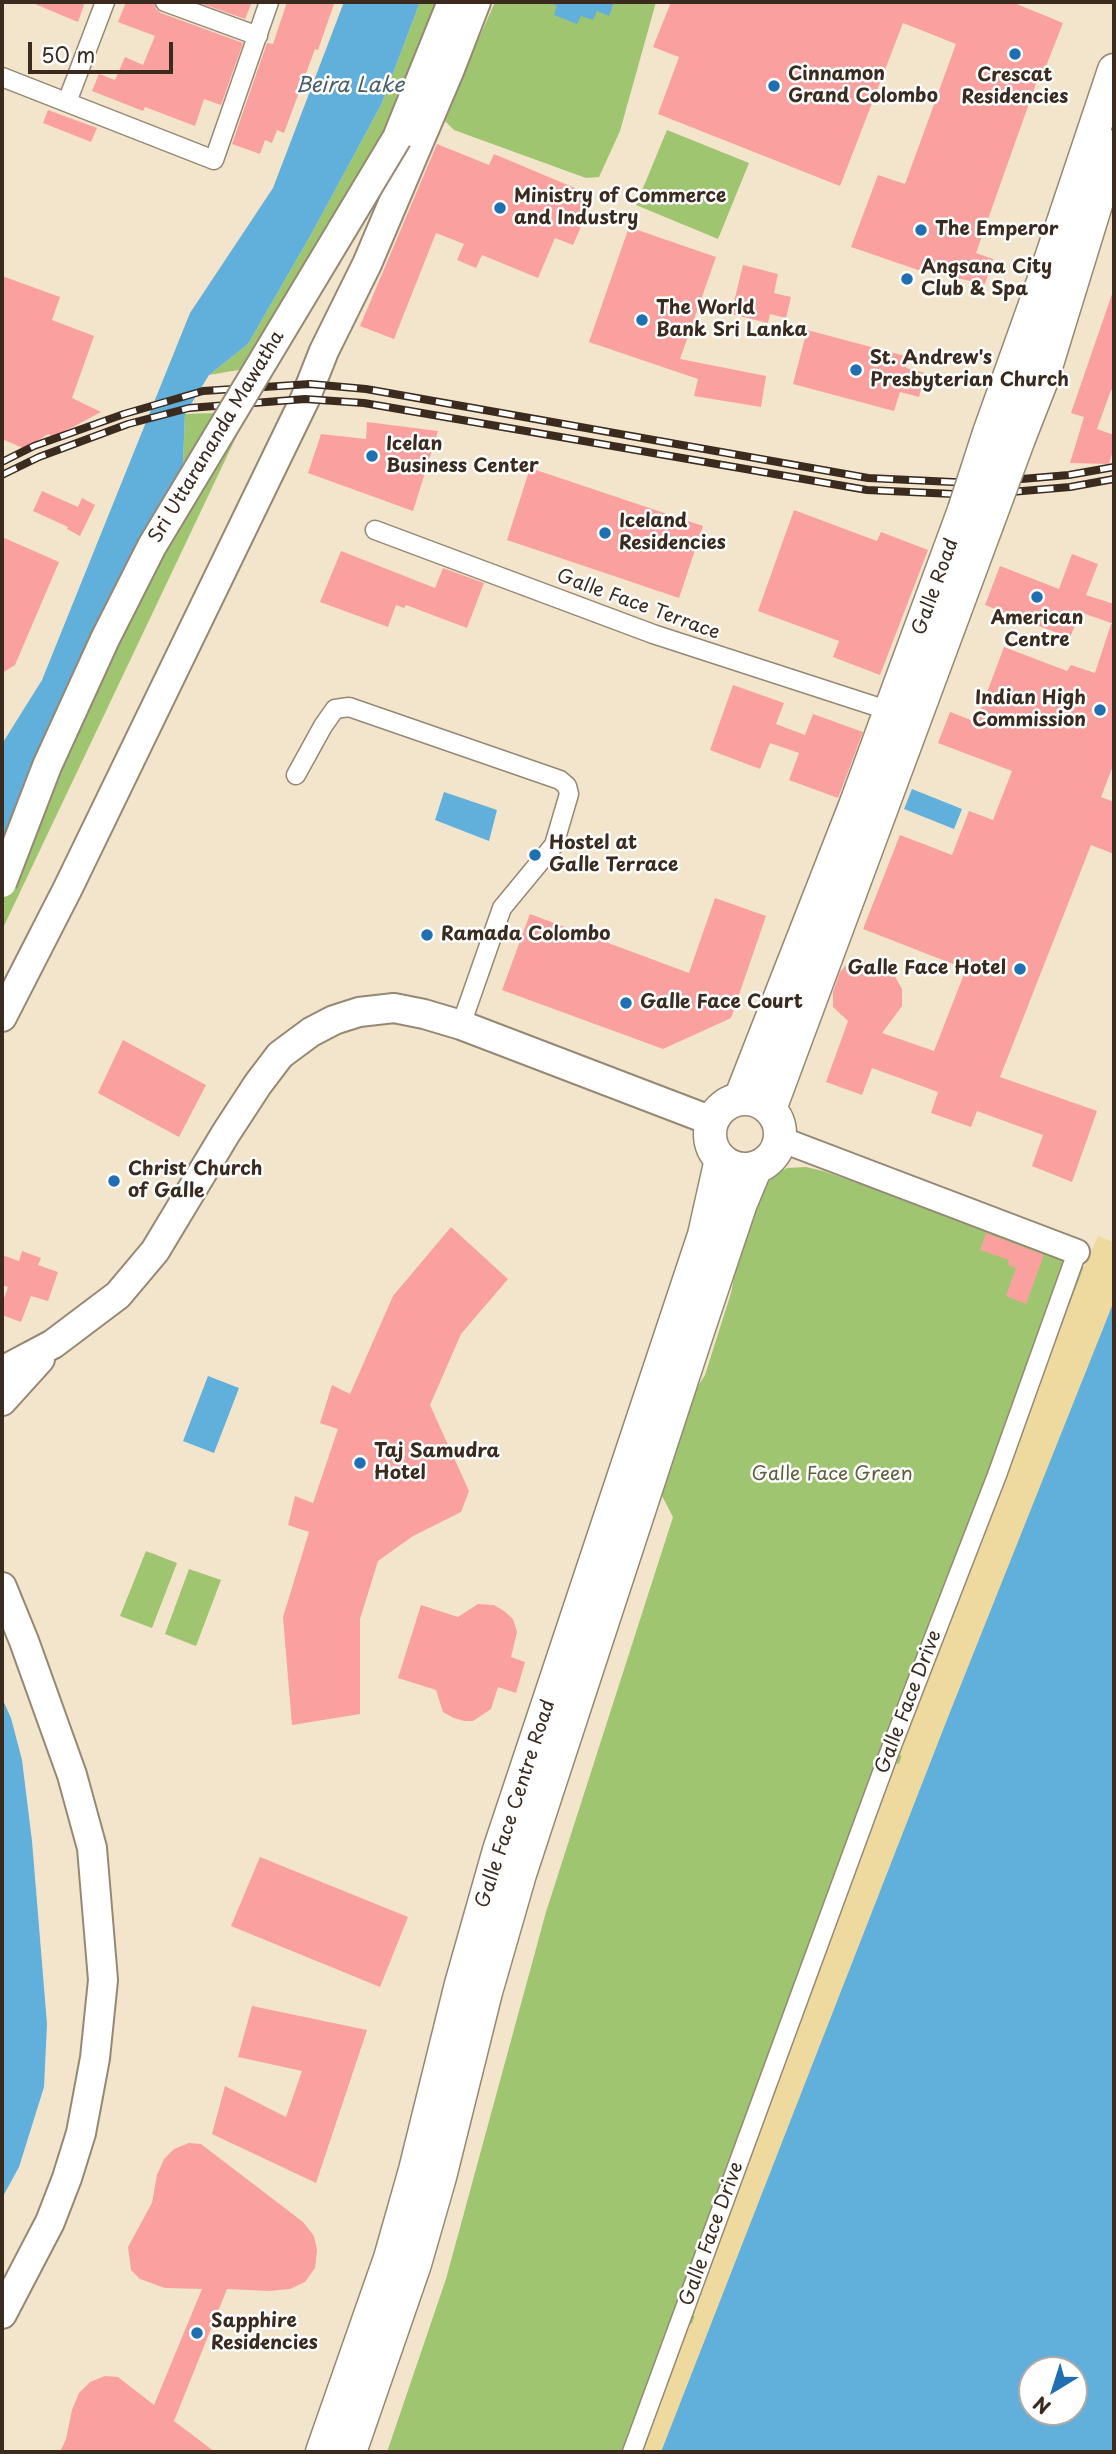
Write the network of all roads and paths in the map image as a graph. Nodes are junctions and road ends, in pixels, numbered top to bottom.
1 (105, 2) edge
2 (165, 2) edge
3 (269, 2) edge
4 (452, 2) edge
5 (476, 2) edge
6 (258, 36) junction
7 (1114, 70) edge
8 (2, 77) edge
9 (67, 102) junction
10 (1114, 146) edge
11 (1001, 401) junction
12 (1026, 423) junction
13 (976, 518) junction
14 (375, 530) dead end
15 (890, 711) junction
16 (296, 775) dead end
17 (2, 883) edge
18 (2, 1017) edge
19 (461, 1025) junction
20 (740, 1099) junction
21 (770, 1109) junction
22 (712, 1121) junction
23 (780, 1139) junction
24 (721, 1159) junction
25 (756, 1167) junction
26 (1077, 1252) joint
27 (53, 1345) junction
28 (2, 1371) edge
29 (2, 1401) edge
30 (2, 1587) edge
31 (2, 1614) edge
32 (24, 1641) junction
33 (473, 1988) junction
34 (2, 2314) edge
35 (322, 2452) edge
36 (350, 2452) edge
37 (632, 2452) edge

1 - 9 street
2 - 6 street
3 - 6 street
4 - 17 main road, Sri Uttarananda Mawatha, bridge
5 - 18 main road
6 - 9 street
7 - 11 highway, Galle Road
8 - 9 street
10 - 12 highway, Galle Road
11 - 12 highway
11 - 13 highway, Galle Road, bridge
12 - 13 highway, Galle Road, bridge
13 - 15 highway, Galle Road
13 - 21 highway, Galle Road
14 - 15 street, Galle Face Terrace
15 - 20 highway, Galle Road
16 - 19 street
19 - 22 main road
19 - 27 main road
20 - 21 highway
20 - 22 highway
21 - 23 highway
22 - 24 highway
23 - 25 highway
23 - 26 street, Galle Face Drive
24 - 25 highway
24 - 33 highway, Galle Face Centre Road
25 - 33 highway, Galle Face Centre Road
26 - 37 street, Galle Face Drive
27 - 28 main road
27 - 29 main road
30 - 32 main road
31 - 32 main road
32 - 34 main road
33 - 35 highway, Galle Face Centre Road
33 - 36 highway, Galle Face Centre Road

